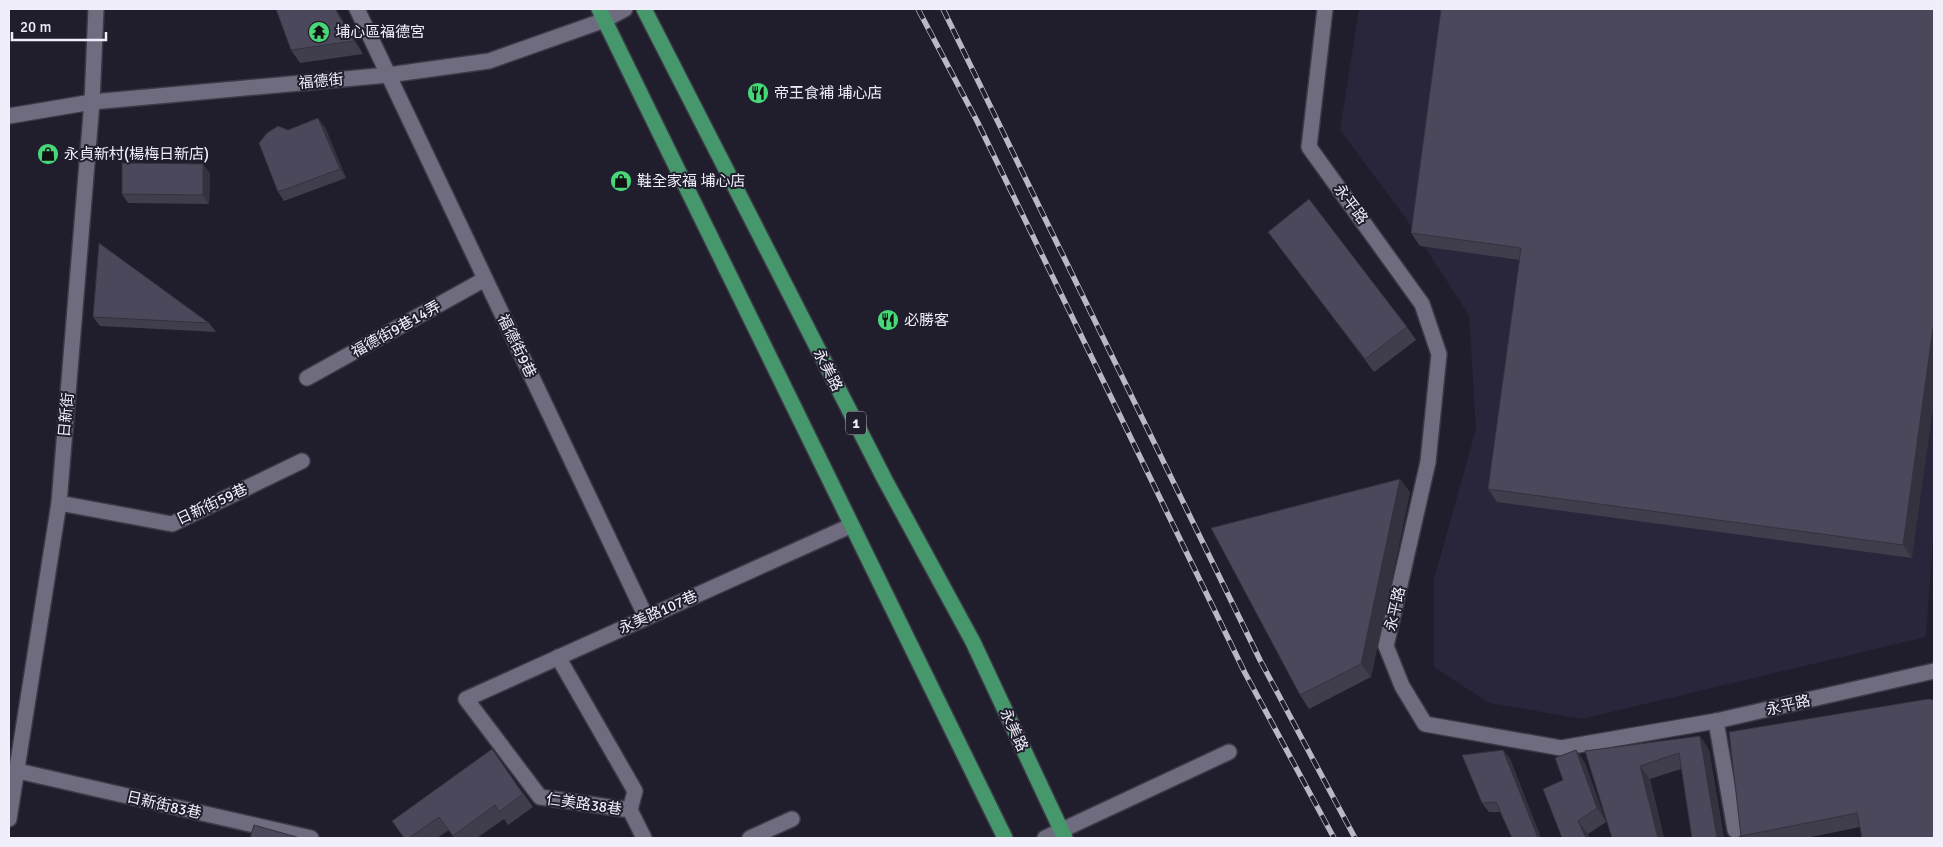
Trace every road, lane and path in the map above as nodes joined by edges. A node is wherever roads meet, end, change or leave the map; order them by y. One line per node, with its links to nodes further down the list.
1 (96, 9): 8 (street, 日新街)
2 (357, 9): 7 (street, 福德街9巷)
3 (625, 9): 6 (street, 福德街)
4 (644, 9): 26 (main road, 永美路 / 1)
5 (1325, 9): 19 (street, 永平路)
6 (602, 14): 7 (street, 福德街); 14 (main road)
7 (388, 75): 8 (street, 福德街); 10 (street, 福德街9巷)
8 (92, 102): 9 (street, 福德街); 13 (street, 日新街)
9 (9, 116)
10 (485, 280): 11 (street, 福德街9巷14弄); 15 (street, 福德街9巷)
11 (307, 378)
12 (302, 461): 13 (street, 日新街59巷)
13 (59, 503): 21 (street, 日新街)
14 (850, 526): 15 (street, 永美路107巷); 30 (main road)
15 (646, 617): 16 (street, 永美路107巷)
16 (558, 657): 18 (street, 永美路107巷); 22 (street)
17 (1934, 671): 19 (street, 永平路)
18 (466, 699): 22 (street, 仁美路38巷)
19 (1716, 721): 25 (street)
20 (1229, 752): 26 (street)
21 (18, 771): 23 (street, 日新街); 27 (street, 日新街83巷)
22 (630, 810): 28 (street, 仁美路38巷)
23 (9, 819)
24 (792, 819): 29 (street)
25 (1734, 830)
26 (1063, 834): 31 (street)
27 (311, 838)
28 (644, 838)
29 (750, 838)
30 (1005, 838)
31 (1044, 838)

